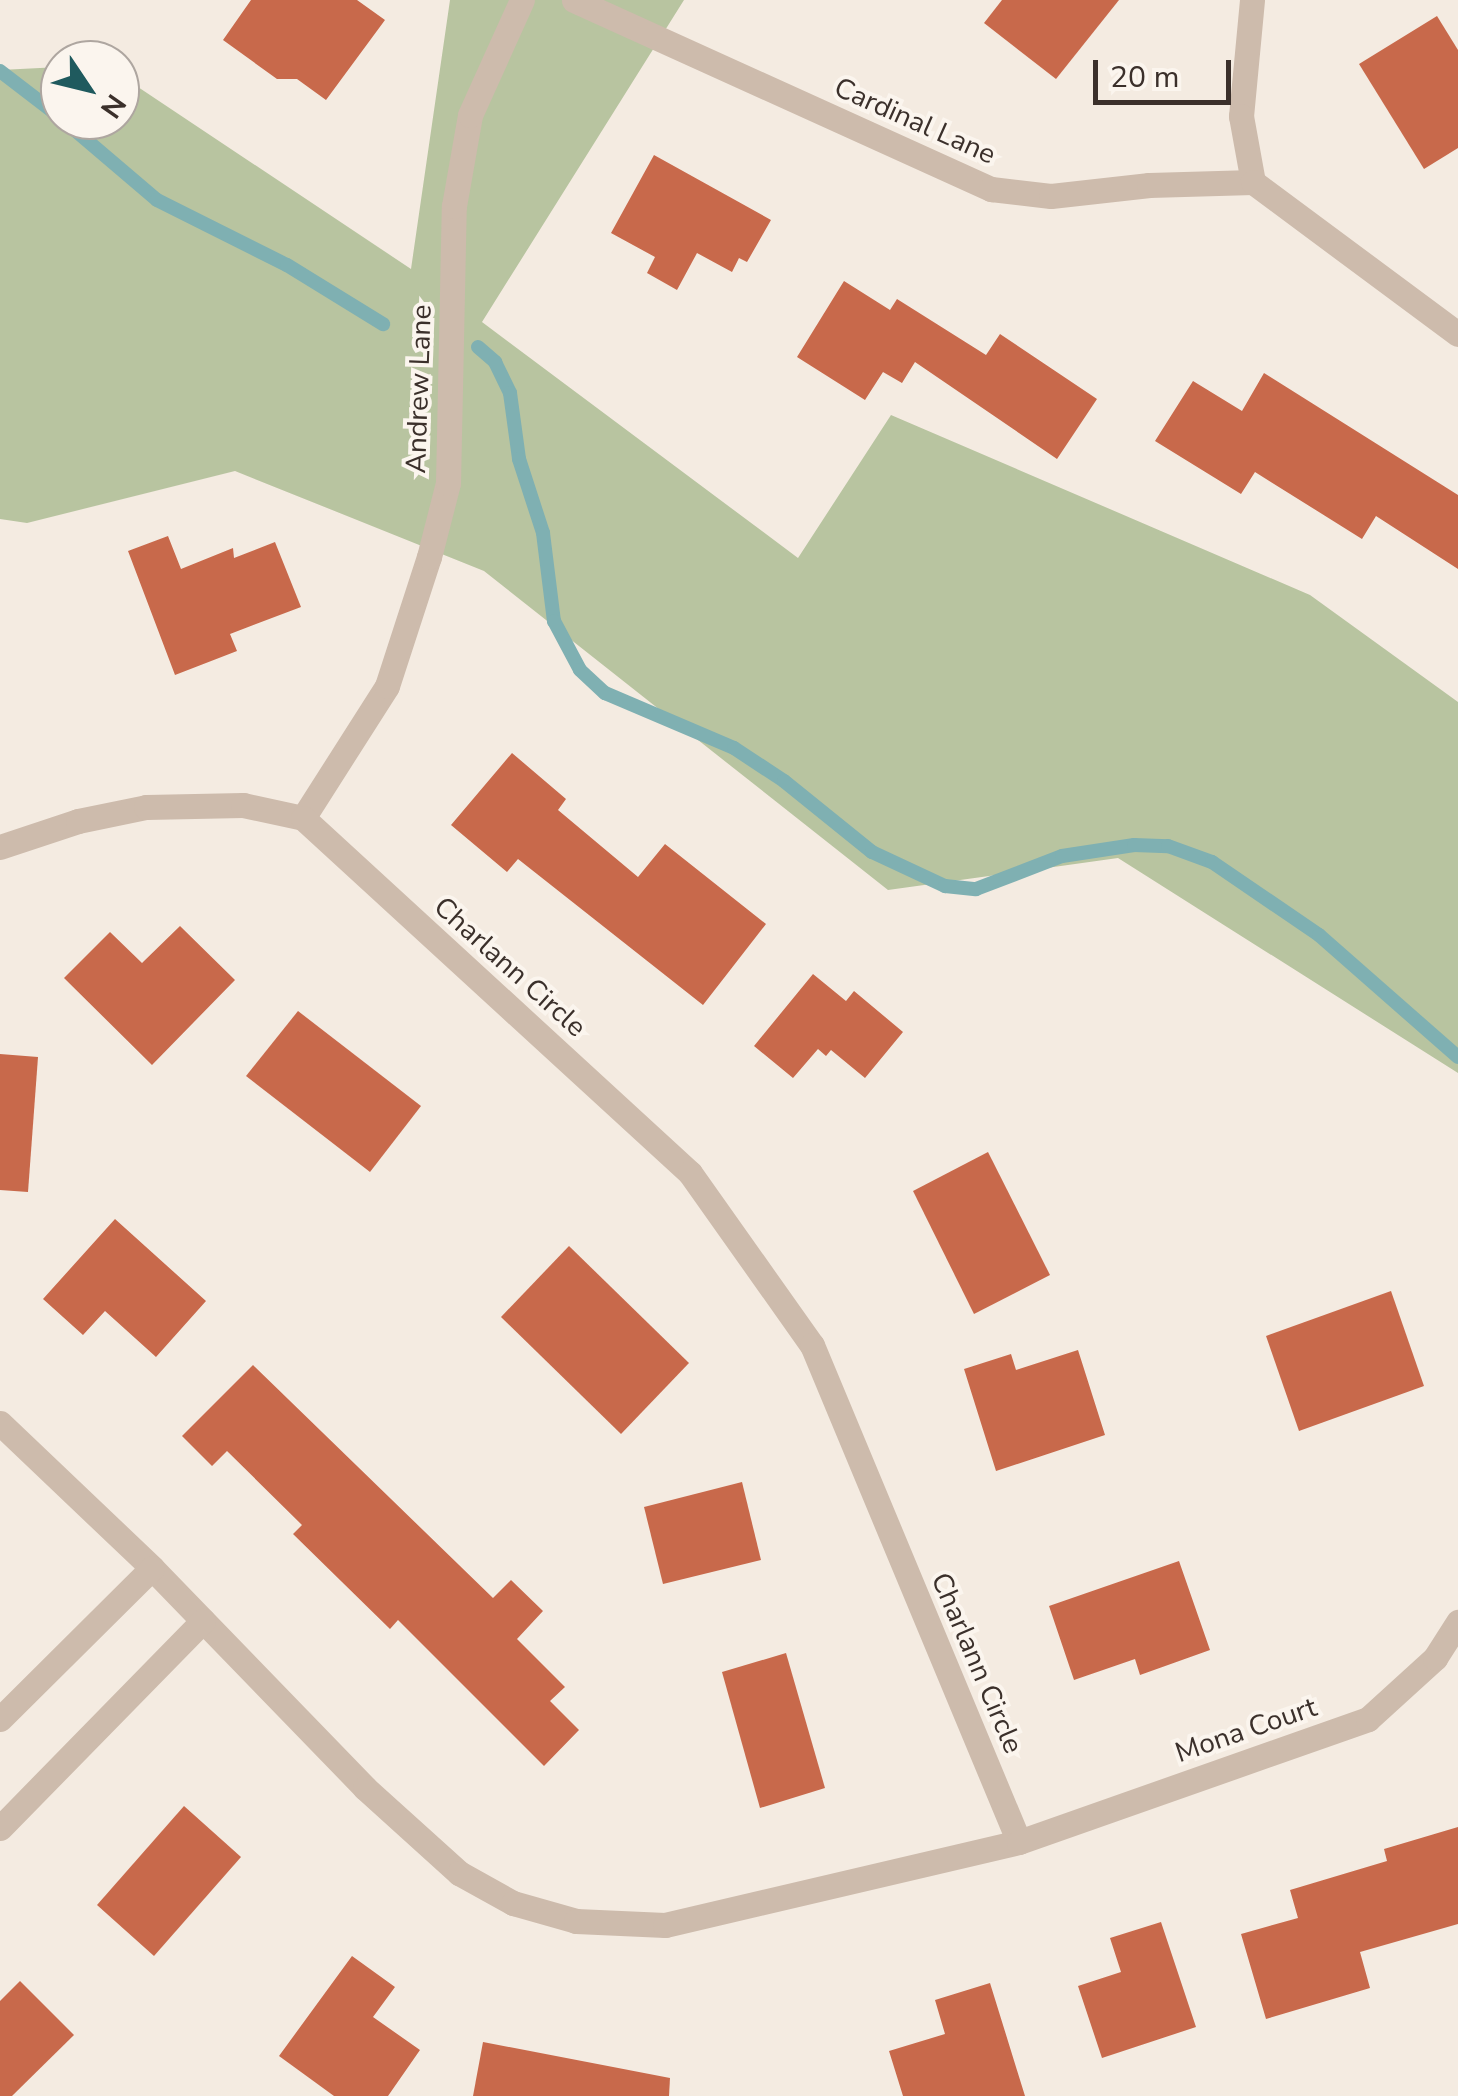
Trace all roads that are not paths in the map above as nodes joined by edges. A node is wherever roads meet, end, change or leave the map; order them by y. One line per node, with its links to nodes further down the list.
1 (522, 0): 6 (street, Andrew Lane)
2 (574, 0): 4 (street, Cardinal Lane)
3 (1252, 0): 4 (street)
4 (1253, 182): 5 (street)
5 (1458, 334)
6 (304, 818): 7 (street); 14 (street, Charlann Circle)
7 (0, 846)
8 (0, 1424): 9 (street)
9 (152, 1568): 10 (street); 12 (street)
10 (203, 1621): 13 (street); 14 (street)
11 (1458, 1622): 14 (street, Mona Court)
12 (0, 1719)
13 (0, 1828)
14 (1019, 1842)

